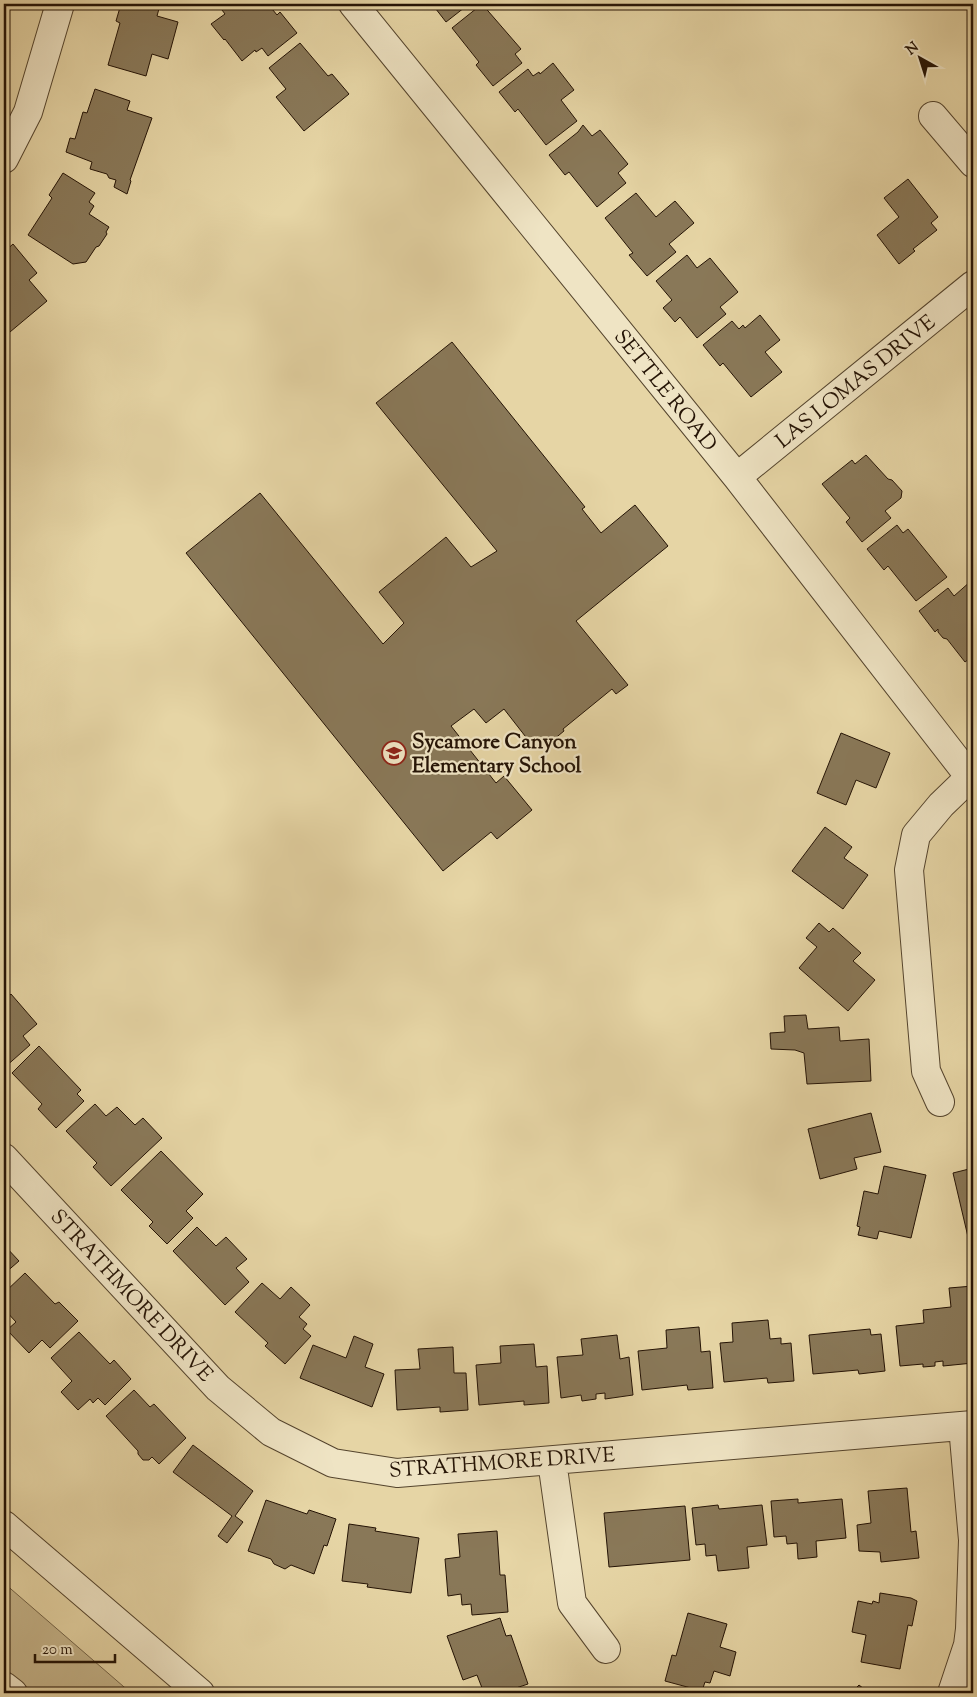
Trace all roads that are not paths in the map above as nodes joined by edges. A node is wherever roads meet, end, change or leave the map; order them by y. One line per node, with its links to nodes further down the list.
1 (60, 4): 4 (street)
2 (353, 4): 7 (street, SETTLE ROAD)
3 (933, 116): 5 (street)
4 (4, 159)
5 (973, 163)
6 (973, 285): 7 (street, LAS LOMAS DRIVE)
7 (737, 477): 8 (street, SETTLE ROAD)
8 (972, 779): 9 (street)
9 (940, 1102)
10 (4, 1158): 12 (street, STRATHMORE DRIVE)
11 (968, 1425): 12 (street, STRATHMORE DRIVE); 18 (street)
12 (552, 1461): 14 (street)
13 (4, 1525): 17 (street)
14 (606, 1649)
15 (4, 1686): 16 (street)
16 (13, 1693)
17 (200, 1693)
18 (952, 1693)

